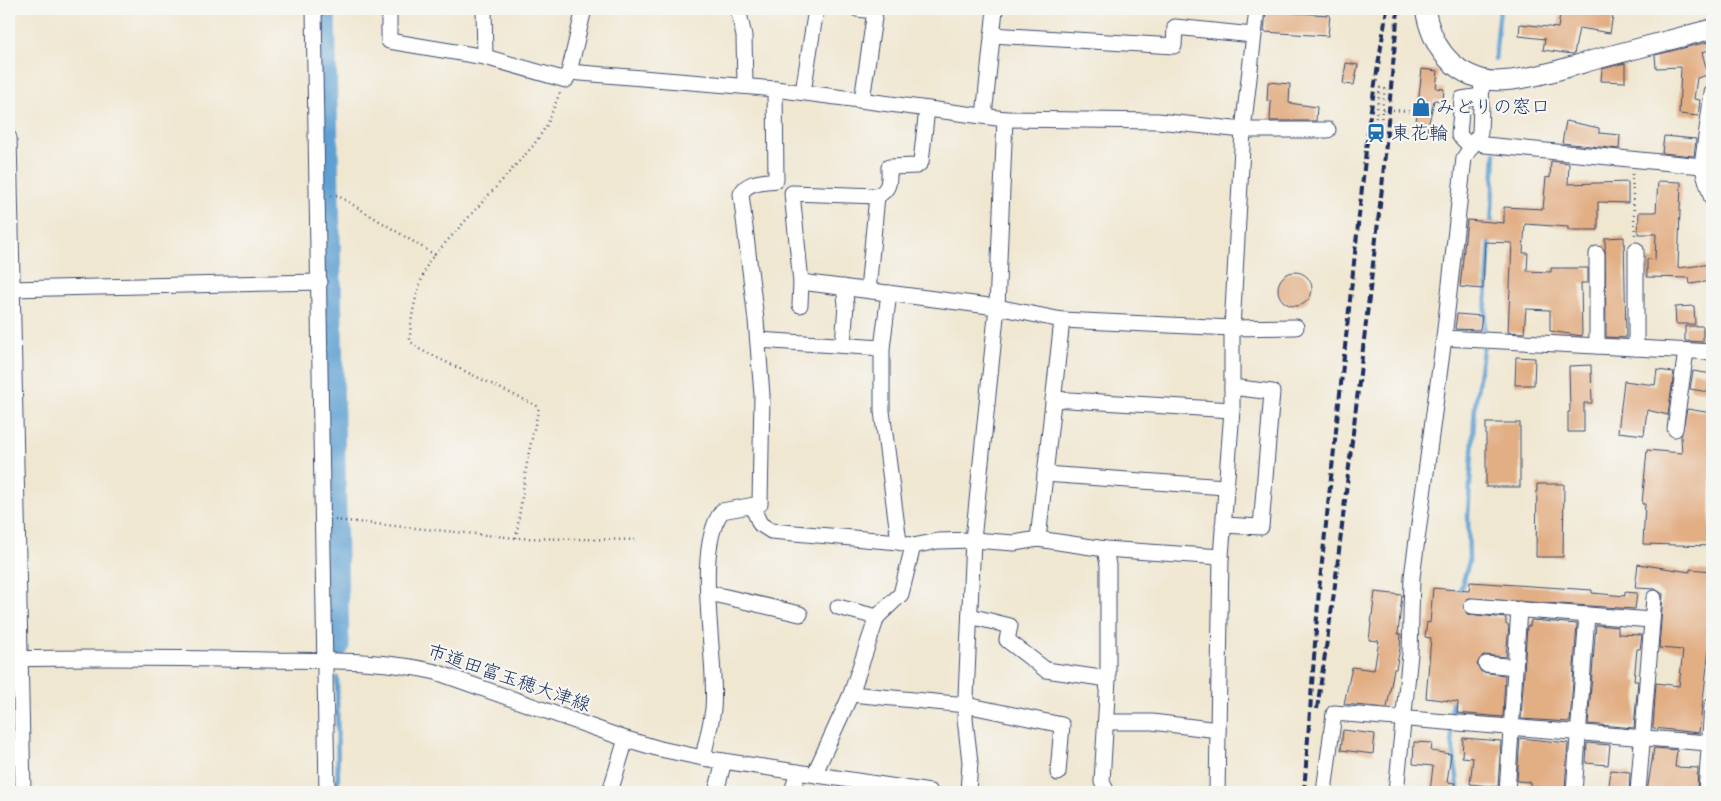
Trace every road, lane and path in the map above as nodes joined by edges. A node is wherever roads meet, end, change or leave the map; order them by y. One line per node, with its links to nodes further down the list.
1 (314, 9): 41 (street)
2 (389, 9): 14 (street)
3 (484, 9): 14 (street)
4 (584, 9): 15 (street)
5 (738, 9): 16 (street)
6 (816, 9): 19 (street)
7 (857, 9): 21 (street)
8 (995, 9): 12 (street)
9 (1257, 9): 13 (street)
10 (1426, 9): 17 (main road)
11 (1712, 29): 17 (main road)
12 (992, 35): 13 (street); 25 (street)
13 (1253, 35): 29 (street)
14 (485, 57): 15 (street)
15 (568, 76): 16 (street); 39 (path)
16 (745, 86): 18 (street)
17 (1481, 87): 32 (street); 32 (street)
18 (775, 89): 19 (street); 53 (street)
19 (802, 92): 21 (street)
20 (1712, 93): 34 (street)
21 (862, 100): 22 (street)
22 (927, 109): 25 (street); 36 (street)
23 (1382, 109): 24 (path); 27 (path); 28 (path)
24 (1417, 112)
25 (984, 116): 26 (street)
26 (1006, 119): 29 (street); 48 (street)
27 (1375, 123)
28 (1381, 123)
29 (1243, 130): 30 (street); 51 (street)
30 (1328, 130)
31 (9, 138): 44 (street)
32 (1473, 143): 33 (street); 52 (street)
33 (1632, 160): 34 (street); 38 (path)
34 (1706, 172): 37 (street)
35 (334, 196): 39 (path)
36 (877, 196): 42 (street); 45 (street)
37 (1712, 199)
38 (1636, 250): 57 (street)
39 (435, 254): 69 (path)
40 (1597, 254): 55 (street)
41 (320, 282): 44 (street); 87 (street)
42 (801, 282): 43 (street); 47 (street)
43 (844, 287): 45 (street); 54 (street)
44 (10, 288): 86 (street)
45 (868, 290): 46 (street)
46 (889, 293): 48 (street); 56 (street)
47 (800, 305)
48 (997, 307): 49 (street); 72 (street)
49 (1062, 320): 51 (street); 61 (street)
50 (1296, 327): 51 (street)
51 (1232, 328): 60 (street)
52 (1444, 338): 55 (street); 94 (street)
53 (758, 340): 54 (street); 66 (street)
54 (843, 345): 56 (street)
55 (1597, 346): 57 (street)
56 (882, 348): 73 (street)
57 (1636, 348): 58 (street)
58 (1686, 351): 59 (street); 63 (street)
59 (1712, 352)
60 (1232, 387): 62 (street); 68 (street)
61 (1053, 399): 62 (street); 64 (street)
62 (1232, 410): 65 (street)
63 (1675, 429)
64 (1045, 474): 65 (street); 70 (street)
65 (1225, 488): 68 (street)
66 (752, 506): 73 (street); 76 (street)
67 (336, 520): 69 (path)
68 (1223, 525): 75 (street)
69 (516, 538): 71 (path)
70 (1038, 539): 72 (street); 74 (street)
71 (638, 540)
72 (974, 540): 73 (street); 83 (street)
73 (906, 544): 84 (street)
74 (1104, 549): 75 (street); 90 (street)
75 (1221, 557): 97 (street)
76 (709, 593): 81 (street); 102 (street)
77 (1654, 598): 85 (street)
78 (1472, 606): 80 (street)
79 (838, 607): 84 (street)
80 (1519, 610): 82 (street); 89 (street)
81 (800, 614)
82 (1587, 615): 85 (street); 98 (street)
83 (970, 616): 90 (street); 92 (street)
84 (877, 617): 91 (street)
85 (1652, 620): 99 (street)
86 (14, 659): 87 (street, 市道田富玉穂大津線); 107 (street)
87 (325, 661): 100 (street, 市道田富玉穂大津線); 108 (street)
88 (1486, 664): 89 (street)
89 (1514, 666): 96 (street)
90 (1108, 679): 95 (street)
91 (851, 694): 92 (street); 106 (street)
92 (966, 705): 105 (street); 113 (street)
93 (1712, 706): 101 (street)
94 (1404, 719): 96 (street); 116 (street); 117 (street)
95 (1106, 722): 97 (street); 114 (street)
96 (1510, 728): 98 (street); 118 (street)
97 (1218, 730): 115 (street)
98 (1578, 733): 99 (street); 119 (street)
99 (1643, 737): 101 (street); 120 (street)
100 (626, 740): 102 (street, 市道田富玉穂大津線); 109 (street)
101 (1708, 743): 121 (street)
102 (703, 758): 103 (street, 市道田富玉穂大津線)
103 (724, 761): 104 (street, 市道田富玉穂大津線); 110 (street)
104 (798, 772): 106 (street, 市道田富玉穂大津線); 111 (street)
105 (1058, 774)
106 (816, 775): 112 (street, 市道田富玉穂大津線)
107 (23, 792)
108 (328, 792)
109 (610, 792)
110 (716, 792)
111 (792, 792)
112 (930, 792)
113 (968, 792)
114 (1108, 792)
115 (1217, 792)
116 (1324, 792)
117 (1396, 792)
118 (1507, 792)
119 (1574, 792)
120 (1638, 792)
121 (1706, 792)

